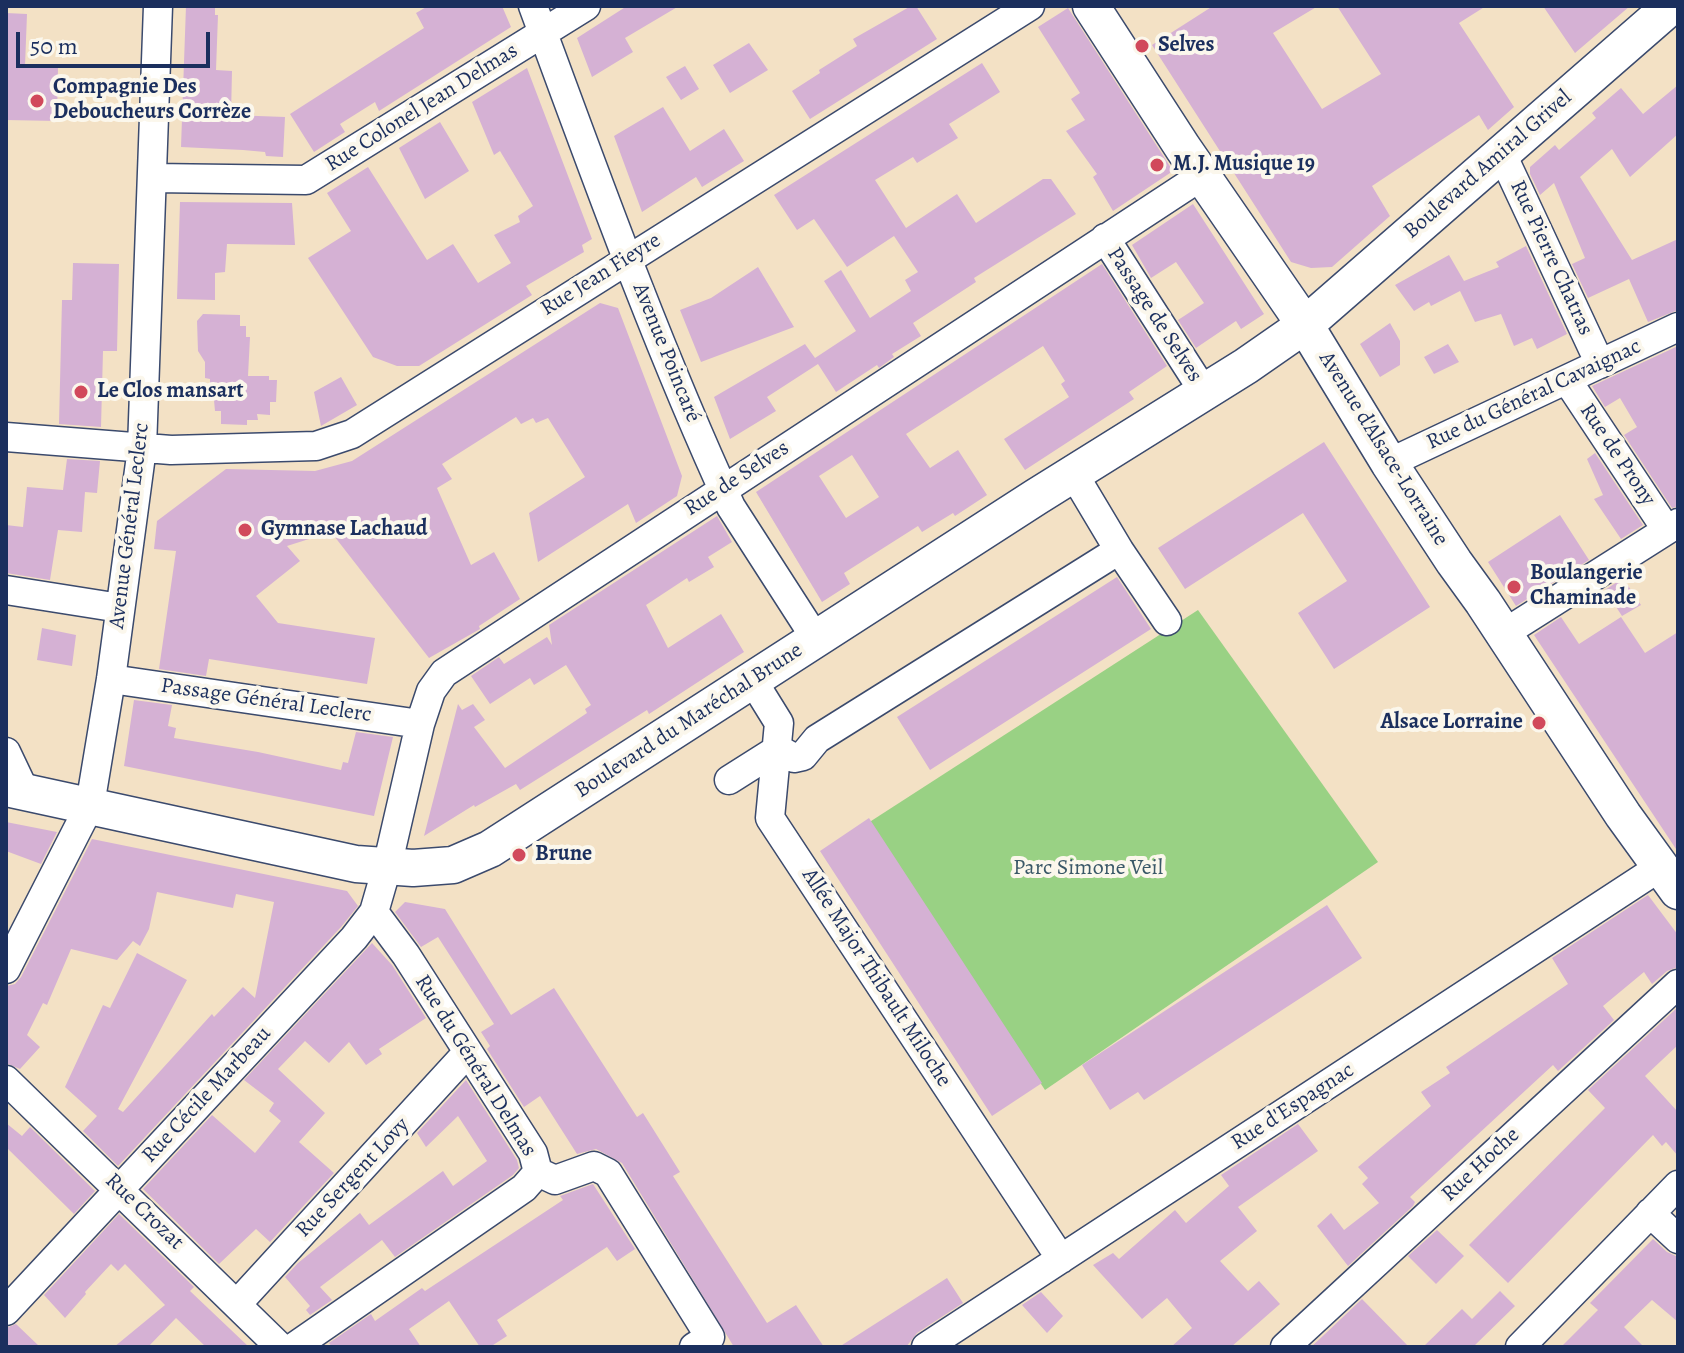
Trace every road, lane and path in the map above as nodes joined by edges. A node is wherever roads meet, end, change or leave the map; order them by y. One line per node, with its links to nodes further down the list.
1 (158, 6): 10 (street, Avenue Général Leclerc)
2 (533, 6): 7 (street, Avenue Poincaré)
3 (586, 6): 7 (street, Rue Colonel Jean Delmas)
4 (1030, 6): 12 (street, Rue Jean Fieyre)
5 (1091, 6): 9 (main road, Avenue d'Alsace-Lorraine)
6 (1671, 6): 8 (main road, Boulevard Amiral Grivel)
7 (543, 34): 10 (street, Rue Colonel Jean Delmas); 12 (street, Avenue Poincaré)
8 (1501, 152): 13 (main road, Boulevard Amiral Grivel); 15 (street, Rue Pierre Chatras)
9 (1203, 175): 11 (street, Rue de Selves); 13 (main road, Avenue d'Alsace-Lorraine)
10 (153, 178): 19 (street, Avenue Général Leclerc)
11 (1105, 238): 17 (street, Passage de Selves); 22 (street, Rue de Selves)
12 (628, 258): 19 (street, Rue Jean Fieyre); 22 (street, Avenue Poincaré)
13 (1305, 325): 17 (main road, Boulevard du Maréchal Brune); 20 (main road, Avenue d'Alsace-Lorraine)
14 (1678, 327): 15 (street, Rue du Général Cavaignac)
15 (1600, 364): 16 (street, Rue du Général Cavaignac)
16 (1567, 380): 20 (street, Rue du Général Cavaignac); 23 (street, Rue de Prony)
17 (1204, 392): 21 (main road, Boulevard du Maréchal Brune)
18 (6, 437): 19 (street, Rue Jean Fieyre)
19 (142, 448): 26 (street, Avenue Général Leclerc)
20 (1389, 463): 28 (main road, Avenue d'Alsace-Lorraine)
21 (1073, 473): 24 (street); 29 (main road, Boulevard du Maréchal Brune)
22 (722, 489): 29 (street, Avenue Poincaré); 32 (street, Rue de Selves)
23 (1672, 526): 28 (street)
24 (1119, 550): 27 (street); 33 (street)
25 (6, 590): 26 (street)
26 (120, 608): 30 (street, Avenue Général Leclerc)
27 (1167, 621)
28 (1503, 634): 39 (main road, Avenue d'Alsace-Lorraine)
29 (816, 639): 31 (main road, Boulevard du Maréchal Brune)
30 (111, 679): 32 (street, Passage Général Leclerc); 37 (street, Avenue Général Leclerc)
31 (753, 681): 33 (street); 38 (main road, Boulevard du Maréchal Brune)
32 (420, 724): 38 (street, Rue de Selves)
33 (779, 736): 35 (street); 50 (street, Allée Major Thibault Miloche)
34 (6, 752): 36 (street)
35 (729, 780)
36 (16, 790): 37 (main road, Boulevard du Maréchal Brune)
37 (90, 805): 38 (main road, Boulevard du Maréchal Brune); 41 (street, Avenue Général Leclerc)
38 (387, 867): 40 (street, Rue Cécile Marbeau)
39 (1669, 879): 50 (street, Rue d'Espagnac)
40 (374, 912): 43 (street, Rue du Général Delmas); 47 (street, Rue Cécile Marbeau)
41 (6, 969)
42 (1678, 984): 57 (street, Rue Hoche)
43 (468, 1052): 45 (street, Rue du Général Delmas); 52 (street, Rue Sergent Lovy)
44 (6, 1080): 47 (street, Rue Crozat)
45 (538, 1172): 54 (street, Rue du Général Delmas); 55 (street)
46 (1678, 1185): 48 (street)
47 (120, 1188): 51 (street, Rue Cécile Marbeau); 52 (street, Rue Crozat)
48 (1650, 1213): 49 (street); 58 (street)
49 (1678, 1239)
50 (1061, 1259): 56 (street, Rue d'Espagnac)
51 (10, 1300)
52 (237, 1304): 53 (street, Rue Crozat)
53 (280, 1347)
54 (294, 1347)
55 (694, 1347)
56 (926, 1347)
57 (1285, 1347)
58 (1520, 1347)

